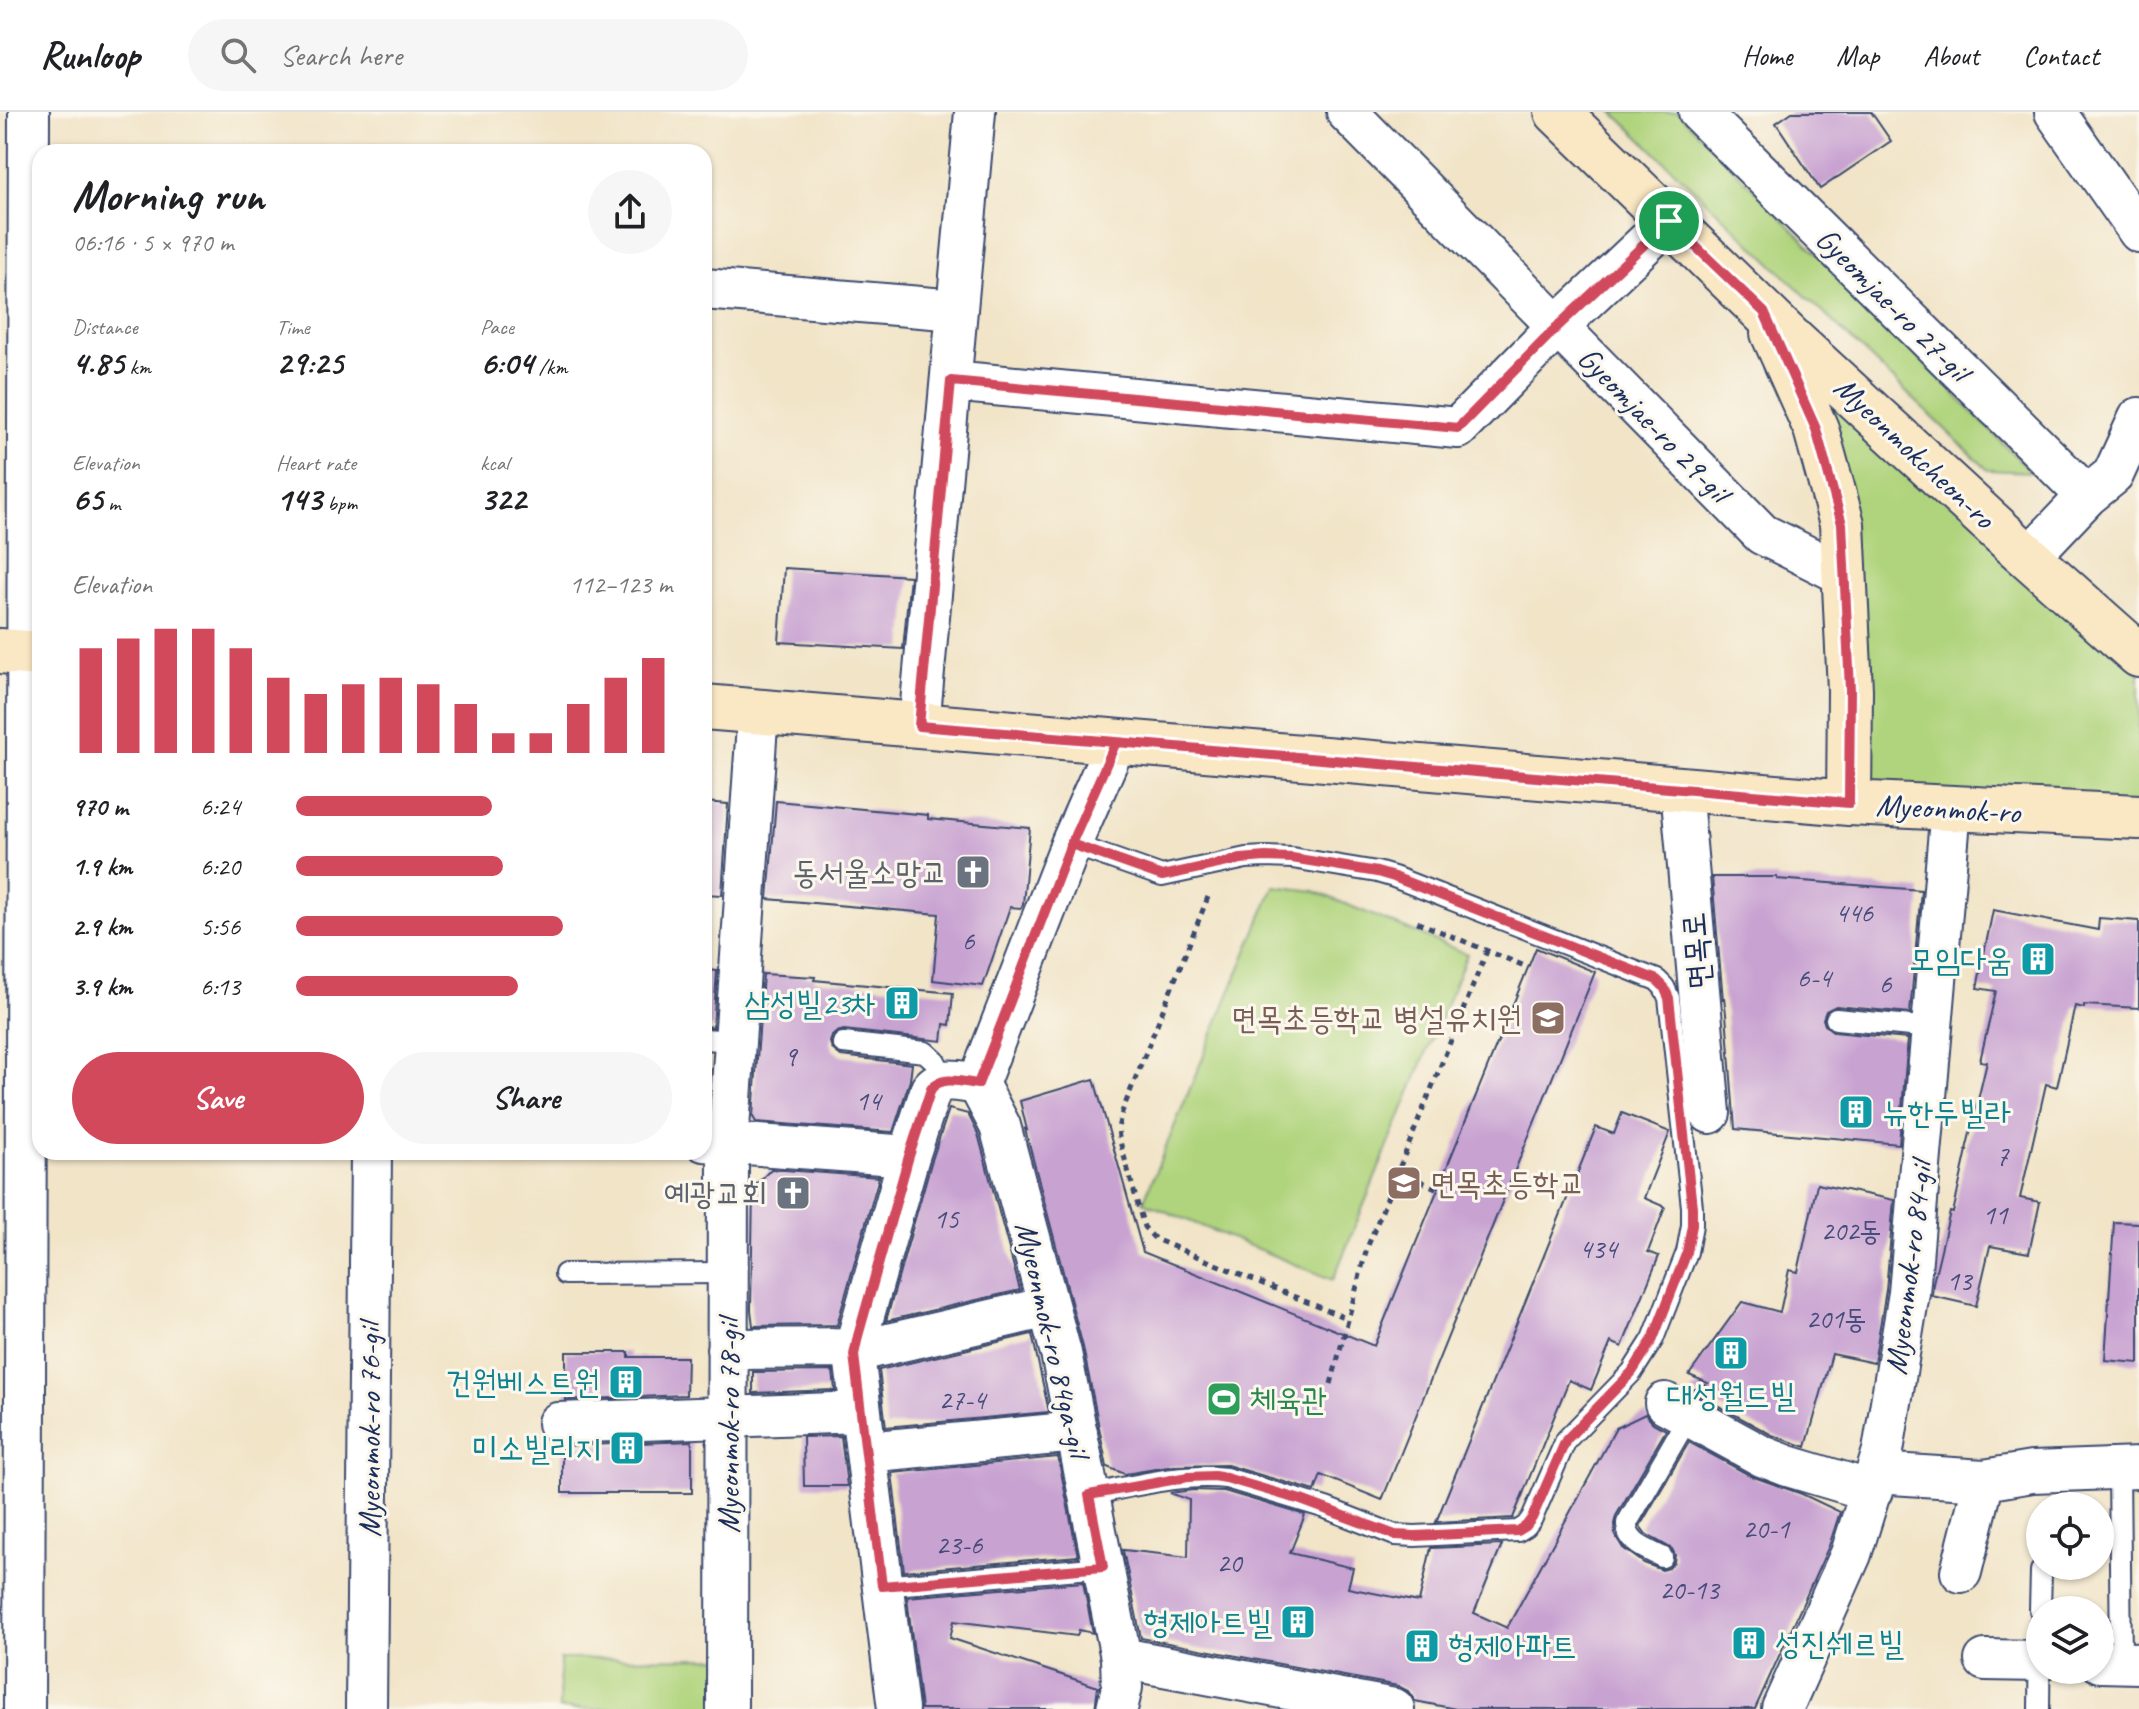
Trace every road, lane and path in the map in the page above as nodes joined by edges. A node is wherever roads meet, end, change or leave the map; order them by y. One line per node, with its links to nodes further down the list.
1 (29, 112): 7 (street)
2 (975, 112): 12 (street)
3 (1347, 112): 14 (street, Gyeomjae-ro 29-gil)
4 (1557, 112): 8 (main road, Myeonmokcheon-ro)
5 (1699, 112): 17 (street, Gyeomjae-ro 27-gil)
6 (2055, 112): 9 (street)
7 (32, 185)
8 (1669, 221): 13 (main road, Myeonmokcheon-ro); 14 (street)
9 (2139, 232)
10 (712, 290): 12 (street)
11 (32, 303): 20 (street)
12 (957, 310): 15 (street)
13 (1764, 312): 18 (main road, Myeonmokcheon-ro); 19 (main road)
14 (1558, 326): 15 (street); 19 (street, Gyeomjae-ro 29-gil)
15 (951, 381): 24 (street)
16 (2139, 418): 17 (street)
17 (2087, 496): 18 (street)
18 (2029, 557): 21 (main road, Myeonmokcheon-ro)
19 (1844, 575): 27 (main road)
20 (22, 653): 39 (street)
21 (2139, 655)
22 (712, 708): 23 (main road, Myeonmok-ro)
23 (758, 711): 24 (main road, Myeonmok-ro); 37 (street, Myeonmok-ro 78-gil)
24 (919, 726): 25 (main road, Myeonmok-ro)
25 (1116, 742): 26 (main road, Myeonmok-ro); 30 (street)
26 (1681, 788): 27 (main road, Myeonmok-ro); 41 (street, 면목로)
27 (1849, 803): 28 (main road, Myeonmok-ro)
28 (1951, 808): 29 (main road, Myeonmok-ro); 36 (street, Myeonmok-ro 84-gil)
29 (2139, 817)
30 (1071, 844): 31 (lane); 40 (street)
31 (1241, 859): 51 (path); 64 (lane)
32 (1416, 922): 33 (path)
33 (1487, 951): 34 (path); 46 (path)
34 (1527, 967)
35 (1836, 1019): 36 (lane)
36 (1932, 1028): 63 (street, Myeonmok-ro 84-gil)
37 (719, 1040): 42 (street, Myeonmok-ro 78-gil)
38 (843, 1043): 40 (lane)
39 (32, 1046)
40 (962, 1082): 44 (street); 50 (street, Myeonmok-ro 84ga-gil)
41 (1710, 1113)
42 (716, 1142): 44 (street); 48 (street, Myeonmok-ro 78-gil)
43 (32, 1154): 76 (street)
44 (909, 1156): 53 (street)
45 (371, 1160): 77 (street, Myeonmok-ro 76-gil)
46 (1398, 1171): 47 (path); 51 (path)
47 (1438, 1189)
48 (728, 1273): 49 (lane); 52 (street, Myeonmok-ro 78-gil)
49 (565, 1274)
50 (1048, 1307): 53 (street); 59 (street, Myeonmok-ro 84ga-gil)
51 (1348, 1319): 54 (path)
52 (727, 1349): 53 (street); 57 (street, Myeonmok-ro 78-gil)
53 (855, 1349): 56 (street)
54 (1331, 1384)
55 (1677, 1409): 63 (street); 65 (lane)
56 (861, 1412): 57 (street); 60 (street)
57 (728, 1417): 58 (street); 78 (street, Myeonmok-ro 78-gil)
58 (558, 1423)
59 (1077, 1432): 60 (street); 64 (street, Myeonmok-ro 84ga-gil)
60 (866, 1452): 68 (street)
61 (2129, 1468): 62 (street); 72 (lane)
62 (1984, 1480): 63 (street); 67 (street)
63 (1874, 1482): 81 (street, Myeonmok-ro 84-gil)
64 (1089, 1495): 66 (street, Myeonmok-ro 84ga-gil)
65 (1662, 1557)
66 (1103, 1567): 68 (lane); 69 (street, Myeonmok-ro 84ga-gil)
67 (1961, 1572)
68 (882, 1586): 79 (street)
69 (1121, 1658): 74 (street); 80 (street, Myeonmok-ro 84ga-gil)
70 (1985, 1660): 71 (street)
71 (2026, 1661)
72 (2120, 1662)
73 (2040, 1684): 82 (lane)
74 (1316, 1702): 75 (street)
75 (1383, 1708)
76 (24, 1709)
77 (366, 1709)
78 (727, 1709)
79 (898, 1709)
80 (1117, 1709)
81 (1782, 1709)
82 (2039, 1709)

